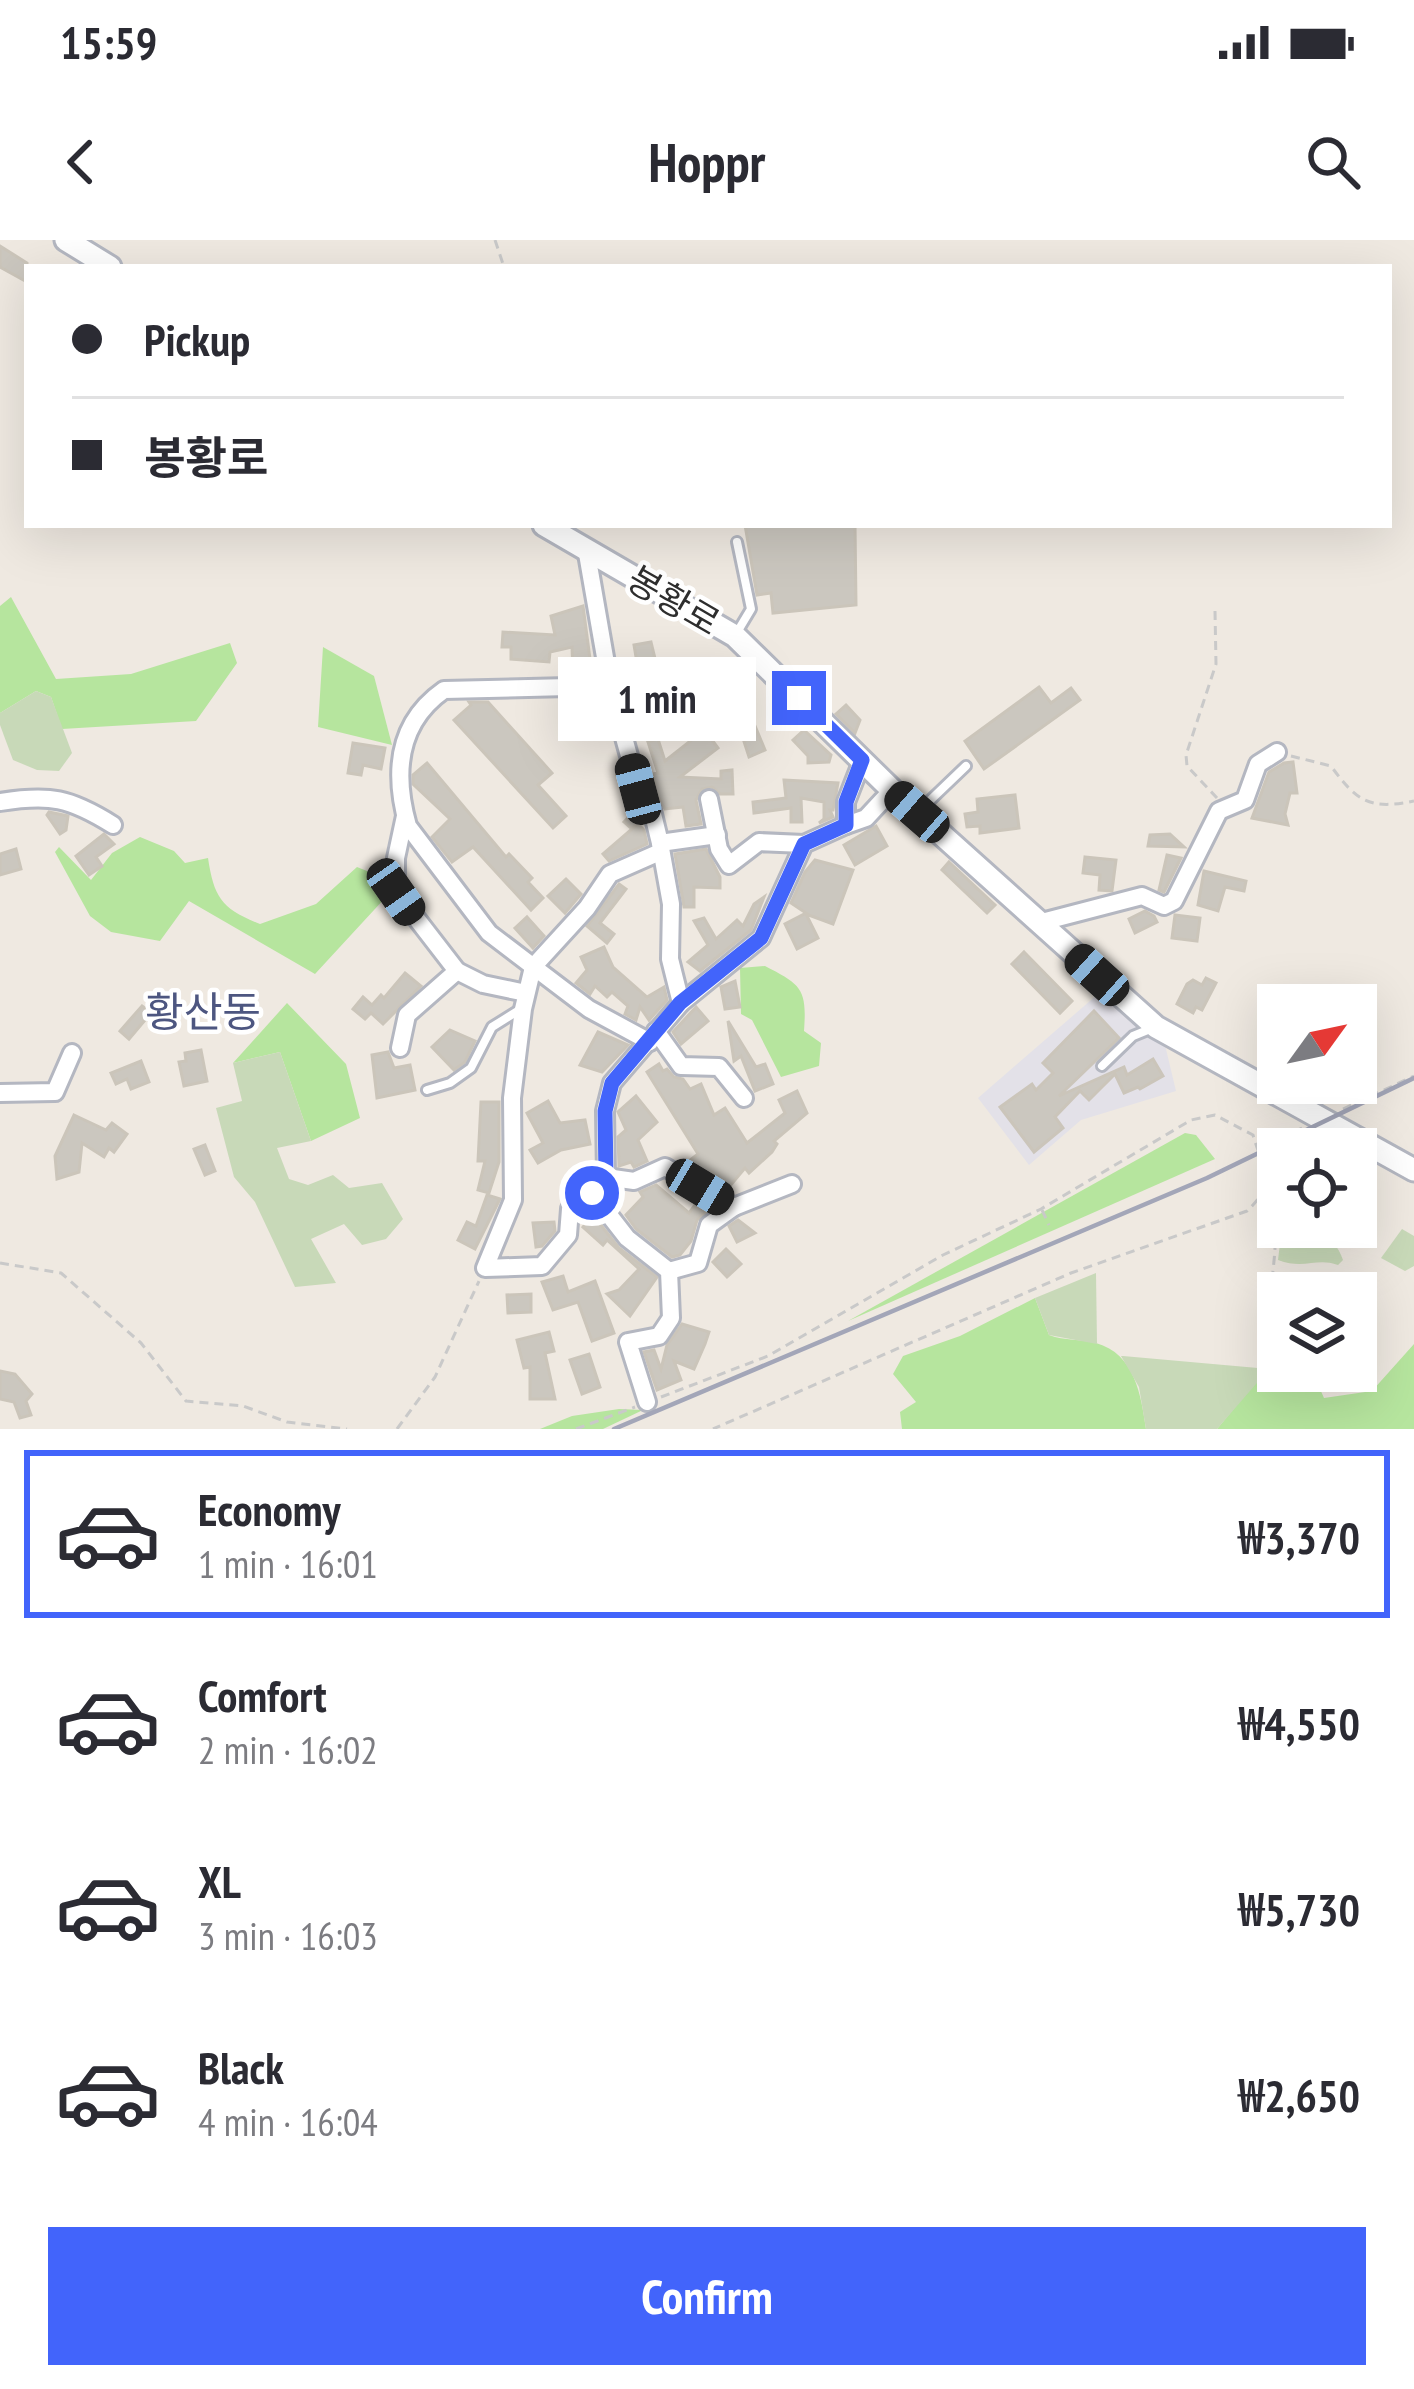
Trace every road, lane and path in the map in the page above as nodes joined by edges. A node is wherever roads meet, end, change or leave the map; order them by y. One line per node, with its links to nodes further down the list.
1 (66, 240): 2 (street)
2 (105, 264)
3 (549, 528): 5 (street, 봉황로)
4 (737, 542): 7 (lane)
5 (586, 548): 7 (street, 봉황로); 8 (street)
6 (1215, 611): 16 (path)
7 (735, 636): 10 (street, 봉황로)
8 (610, 686): 18 (street); 23 (street)
9 (1277, 752): 14 (path); 16 (street)
10 (862, 760): 12 (street, 봉황로); 19 (street)
11 (966, 766): 17 (lane)
12 (892, 790): 17 (street, 봉황로); 19 (street)
13 (709, 799): 21 (street)
14 (1414, 801)
15 (0, 802): 20 (street)
16 (1226, 808): 24 (street)
17 (917, 812): 24 (street, 봉황로)
18 (405, 816): 25 (street); 26 (street)
19 (846, 825): 22 (street)
20 (113, 826)
21 (717, 835): 22 (street); 23 (street)
22 (804, 844): 28 (street)
23 (660, 848): 25 (street); 28 (street)
24 (1038, 923): 29 (street, 봉황로)
25 (533, 967): 27 (street); 30 (street)
26 (457, 971): 27 (street); 31 (street)
27 (525, 1001): 34 (lane); 48 (street)
28 (680, 1003): 30 (street)
29 (1156, 1027): 33 (lane); 38 (street, 봉황로)
30 (653, 1036): 36 (street); 39 (street)
31 (400, 1048)
32 (72, 1053): 35 (street)
33 (1102, 1066)
34 (427, 1090)
35 (0, 1093)
36 (744, 1098)
37 (1257, 1146): 44 (path)
38 (1414, 1170)
39 (606, 1177): 41 (street); 43 (street)
40 (792, 1184): 43 (street)
41 (592, 1193): 48 (street); 49 (street)
42 (1257, 1202): 50 (path)
43 (734, 1208): 49 (street)
44 (1041, 1209): 45 (path); 51 (path)
45 (1049, 1225)
46 (1066, 1262): 50 (path)
47 (0, 1263): 52 (path)
48 (485, 1268): 53 (path)
49 (669, 1271): 51 (street)
50 (1071, 1274): 55 (path)
51 (646, 1402): 54 (path)
52 (346, 1429)
53 (397, 1429)
54 (576, 1429)
55 (713, 1429)

